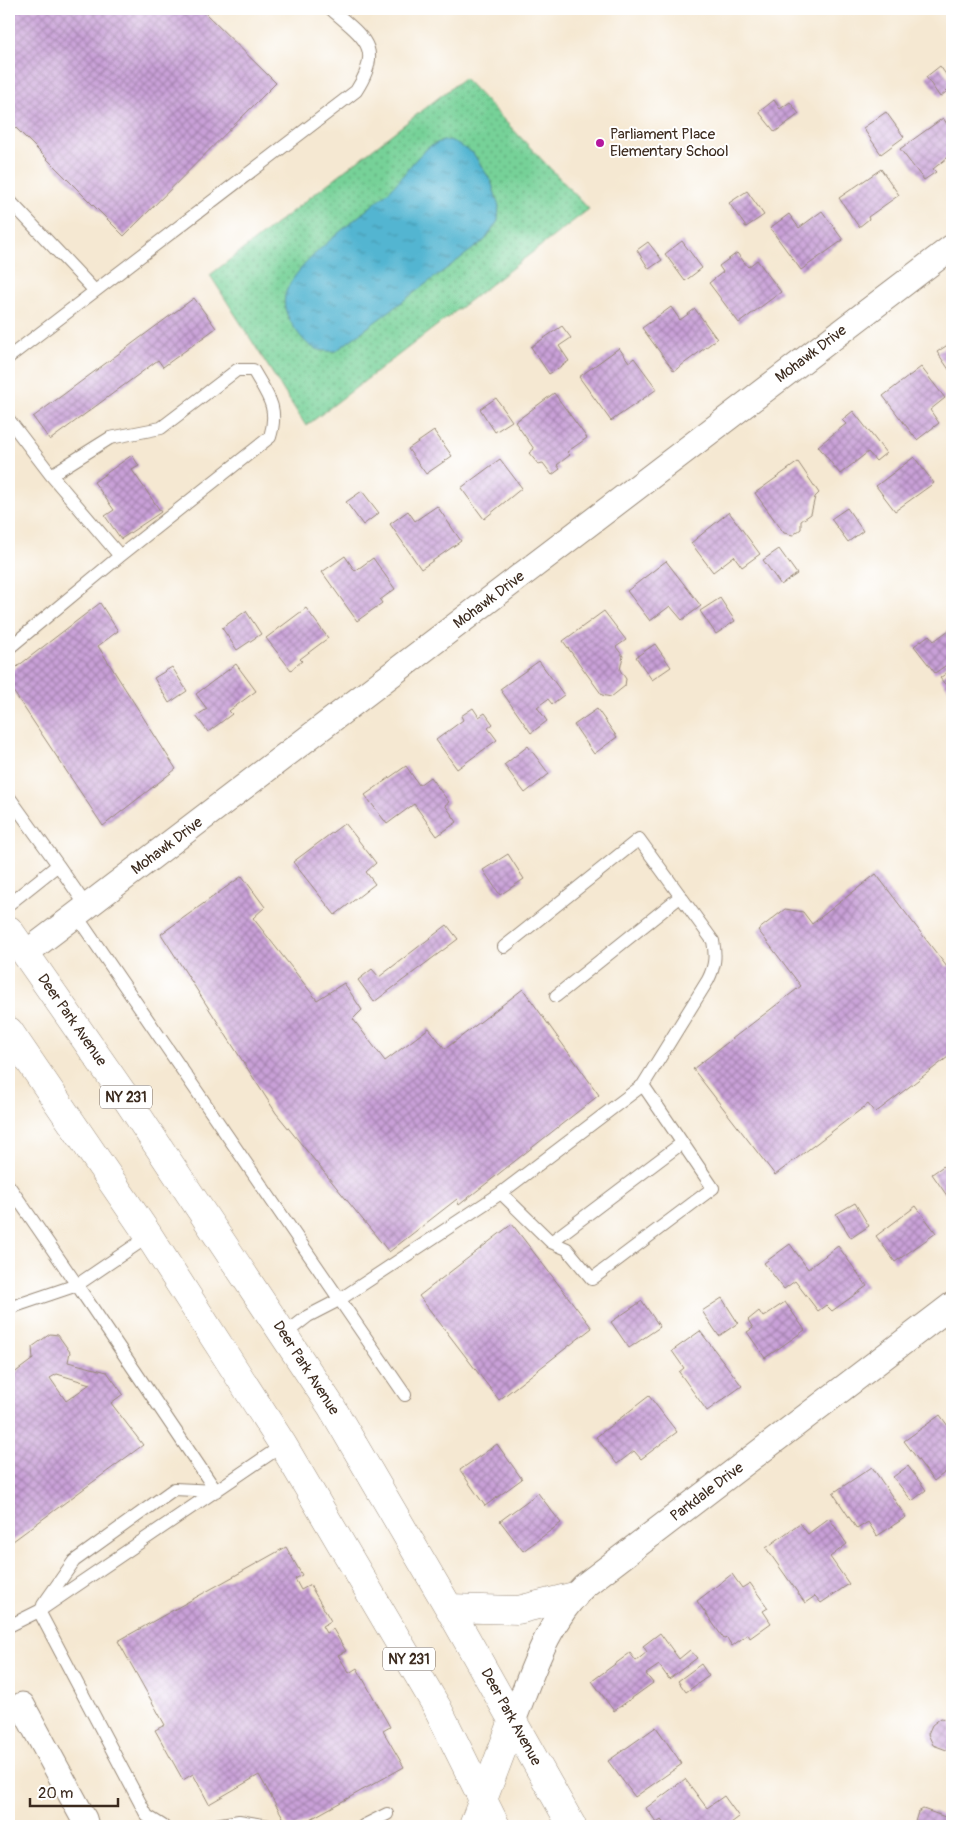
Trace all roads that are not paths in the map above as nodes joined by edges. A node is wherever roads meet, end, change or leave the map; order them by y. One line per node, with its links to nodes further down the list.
1 (331, 9): 4 (lane)
2 (9, 200): 4 (lane)
3 (952, 247): 14 (street, Mohawk Drive)
4 (95, 291): 5 (lane)
5 (9, 357)
6 (9, 420): 7 (lane)
7 (51, 475): 8 (lane); 8 (lane)
8 (120, 556): 9 (lane)
9 (9, 648)
10 (9, 796): 11 (lane)
11 (58, 865): 13 (lane); 14 (lane)
12 (681, 896): 16 (lane); 18 (lane); 20 (lane)
13 (9, 904)
14 (82, 911): 17 (street, Mohawk Drive); 27 (lane)
15 (9, 930): 17 (main road, Deer Park Avenue / NY 231)
16 (504, 947)
17 (26, 954): 30 (main road, Deer Park Avenue / NY 231)
18 (556, 996)
19 (9, 1031): 24 (main road, NY 231)
20 (643, 1085): 21 (lane); 23 (lane)
21 (682, 1143): 25 (lane); 25 (lane)
22 (9, 1186): 26 (lane)
23 (501, 1194): 25 (lane); 27 (lane)
24 (149, 1236): 26 (lane); 32 (main road, NY 231)
25 (551, 1242)
26 (77, 1285): 29 (lane); 33 (lane)
27 (340, 1300): 30 (lane); 31 (lane)
28 (952, 1305): 34 (street, Parkdale Drive)
29 (9, 1308)
30 (285, 1334): 35 (main road, Deer Park Avenue / NY 231)
31 (405, 1395)
32 (283, 1445): 33 (lane); 40 (main road, NY 231)
33 (216, 1491): 36 (lane); 36 (lane)
34 (574, 1596): 35 (main road); 39 (street, Parkdale Drive)
35 (450, 1608): 39 (main road, Deer Park Avenue / NY 231)
36 (39, 1611): 37 (lane); 43 (lane)
37 (9, 1626)
38 (22, 1705): 42 (street)
39 (514, 1721): 40 (main road); 49 (main road, Deer Park Avenue / NY 231)
40 (482, 1799): 47 (main road); 48 (main road, NY 231)
41 (387, 1814): 46 (lane)
42 (86, 1826)
43 (163, 1826)
44 (210, 1826): 45 (lane)
45 (268, 1826)
46 (363, 1826)
47 (473, 1826)
48 (496, 1826)
49 (572, 1826)

